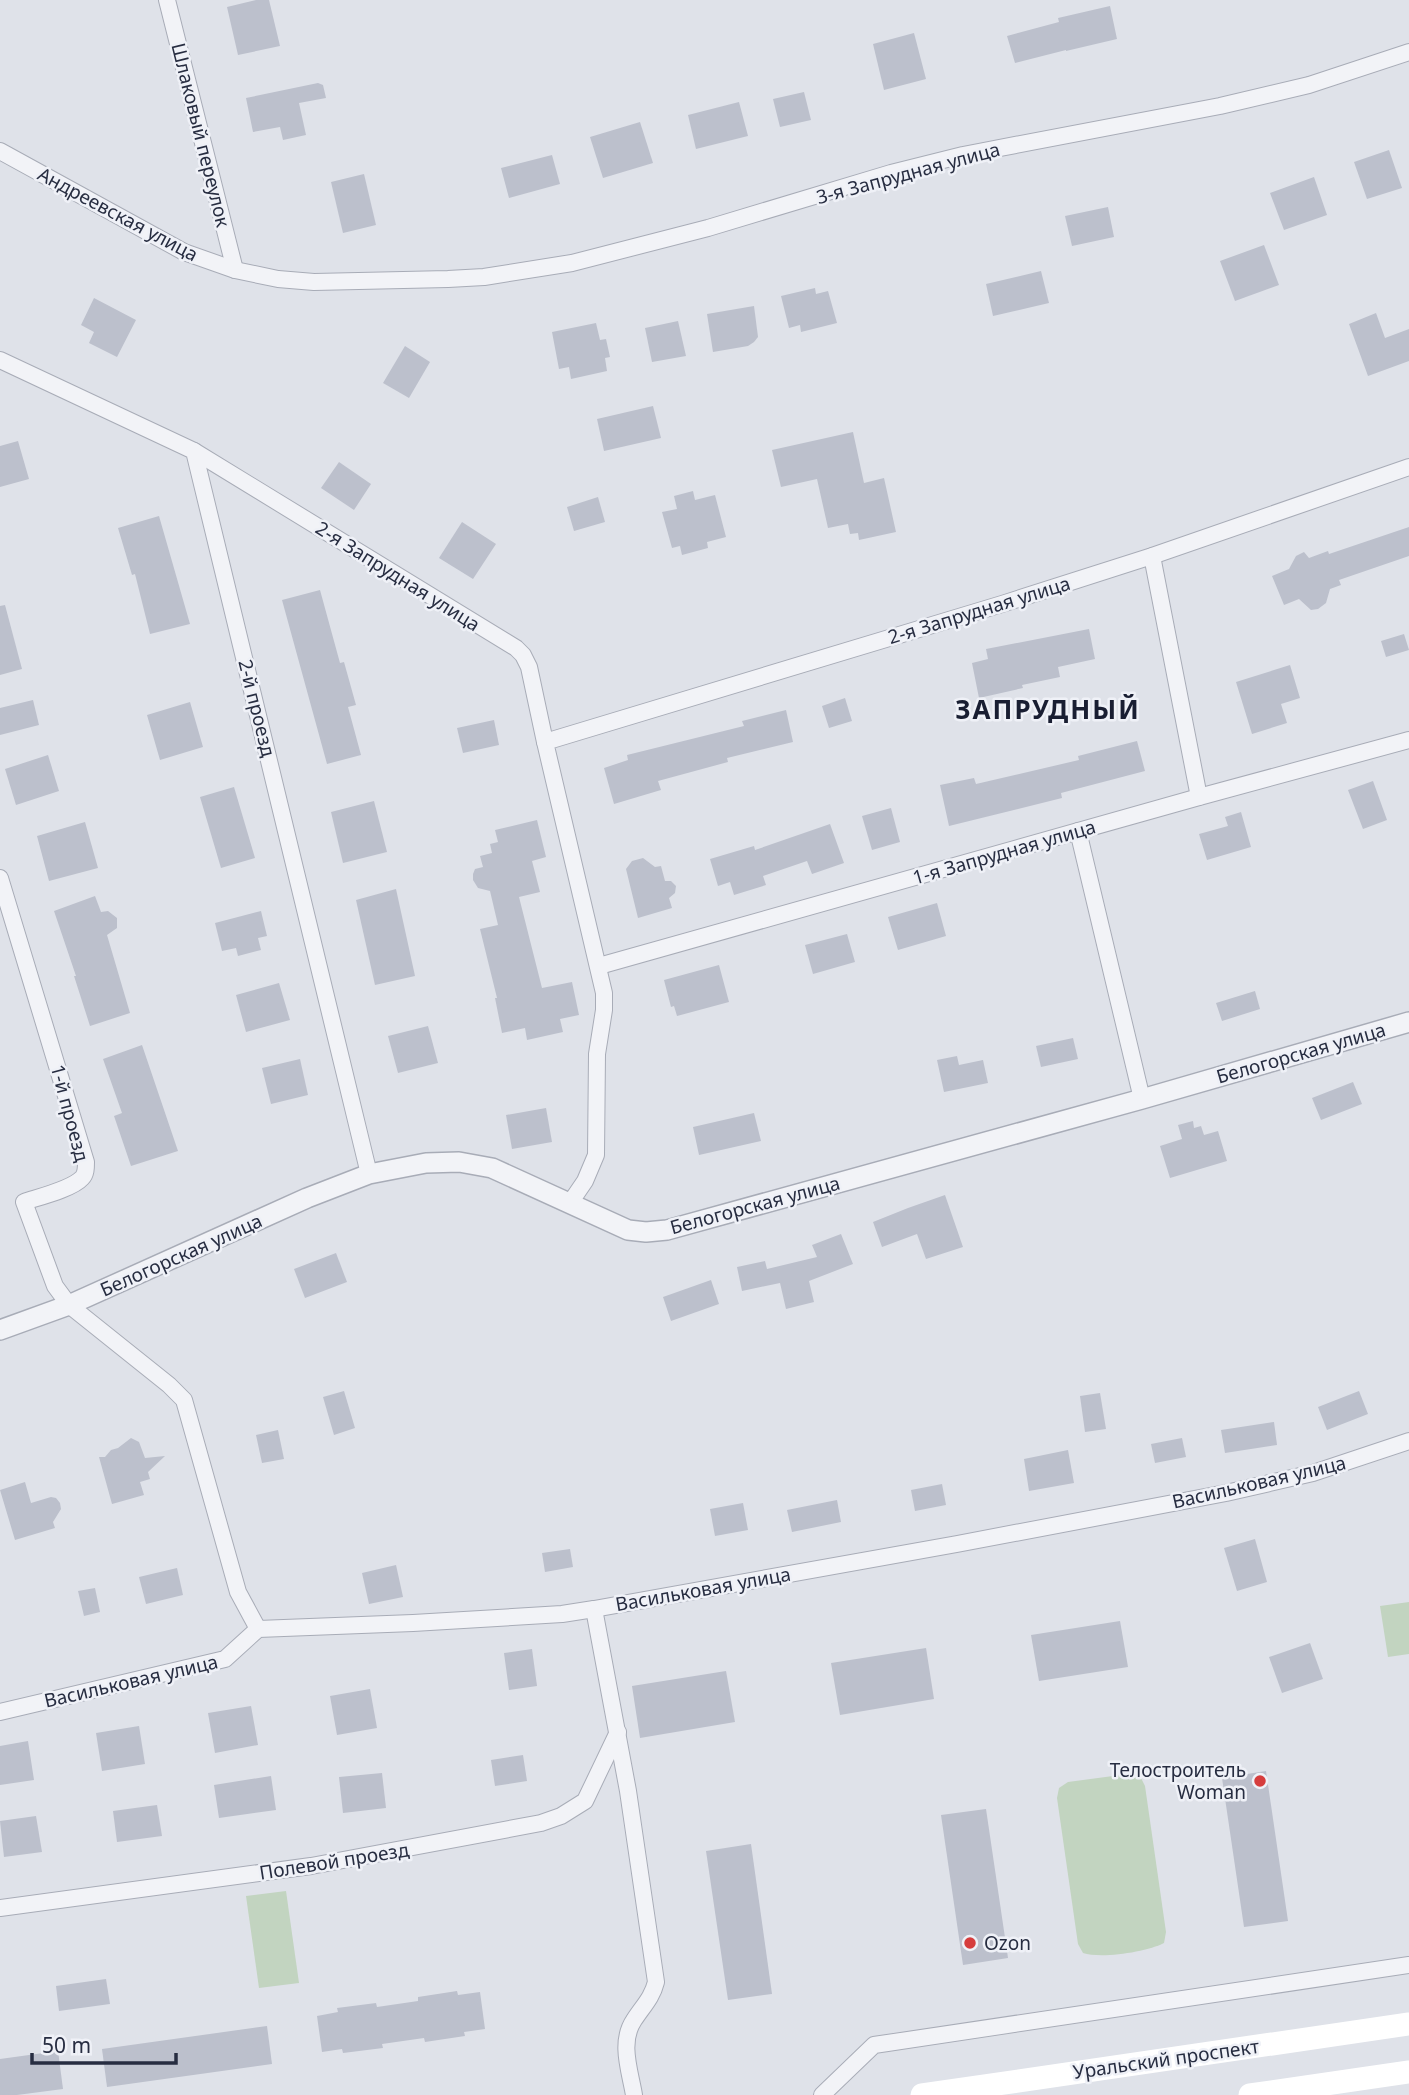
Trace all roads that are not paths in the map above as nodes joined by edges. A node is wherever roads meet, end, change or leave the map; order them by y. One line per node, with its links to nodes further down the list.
1 (167, 0): 4 (street, Шлаковый переулок)
2 (1409, 52): 5 (street, 3-я Запрудная улица)
3 (0, 151): 4 (street, Андреевская улица)
4 (235, 271): 5 (street, Андреевская улица)
5 (405, 281)
6 (0, 360): 7 (street)
7 (194, 450): 11 (street, 2-я Запрудная улица); 18 (street, 2-й проезд)
8 (1409, 467): 9 (street, 2-я Запрудная улица)
9 (1152, 556): 11 (street, 2-я Запрудная улица); 12 (street)
10 (1409, 740): 12 (street, 1-я Запрудная улица)
11 (545, 742): 15 (street, 2-я Запрудная улица)
12 (1199, 797): 13 (street, 1-я Запрудная улица)
13 (1078, 831): 15 (street, 1-я Запрудная улица); 17 (street)
14 (0, 878): 20 (street, 1-й проезд)
15 (599, 966): 19 (street, 2-я Запрудная улица)
16 (1409, 1022): 17 (street, Белогорская улица)
17 (1142, 1099): 19 (street, Белогорская улица)
18 (369, 1174): 19 (street, Белогорская улица); 20 (street, Белогорская улица)
19 (570, 1203)
20 (69, 1306): 21 (street, Белогорская улица); 24 (street)
21 (0, 1330)
22 (1409, 1441): 23 (street, Васильковая улица)
23 (594, 1609): 24 (street, Васильковая улица); 26 (street)
24 (258, 1629): 25 (street, Васильковая улица)
25 (0, 1712)
26 (618, 1732): 27 (street, Полевой проезд); 31 (street)
27 (0, 1908)
28 (1409, 1965): 32 (street)
29 (1409, 2024): 33 (main road, Уральский проспект)
30 (1409, 2073): 34 (main road)
31 (634, 2095)
32 (822, 2095)
33 (922, 2095)
34 (1250, 2095)

